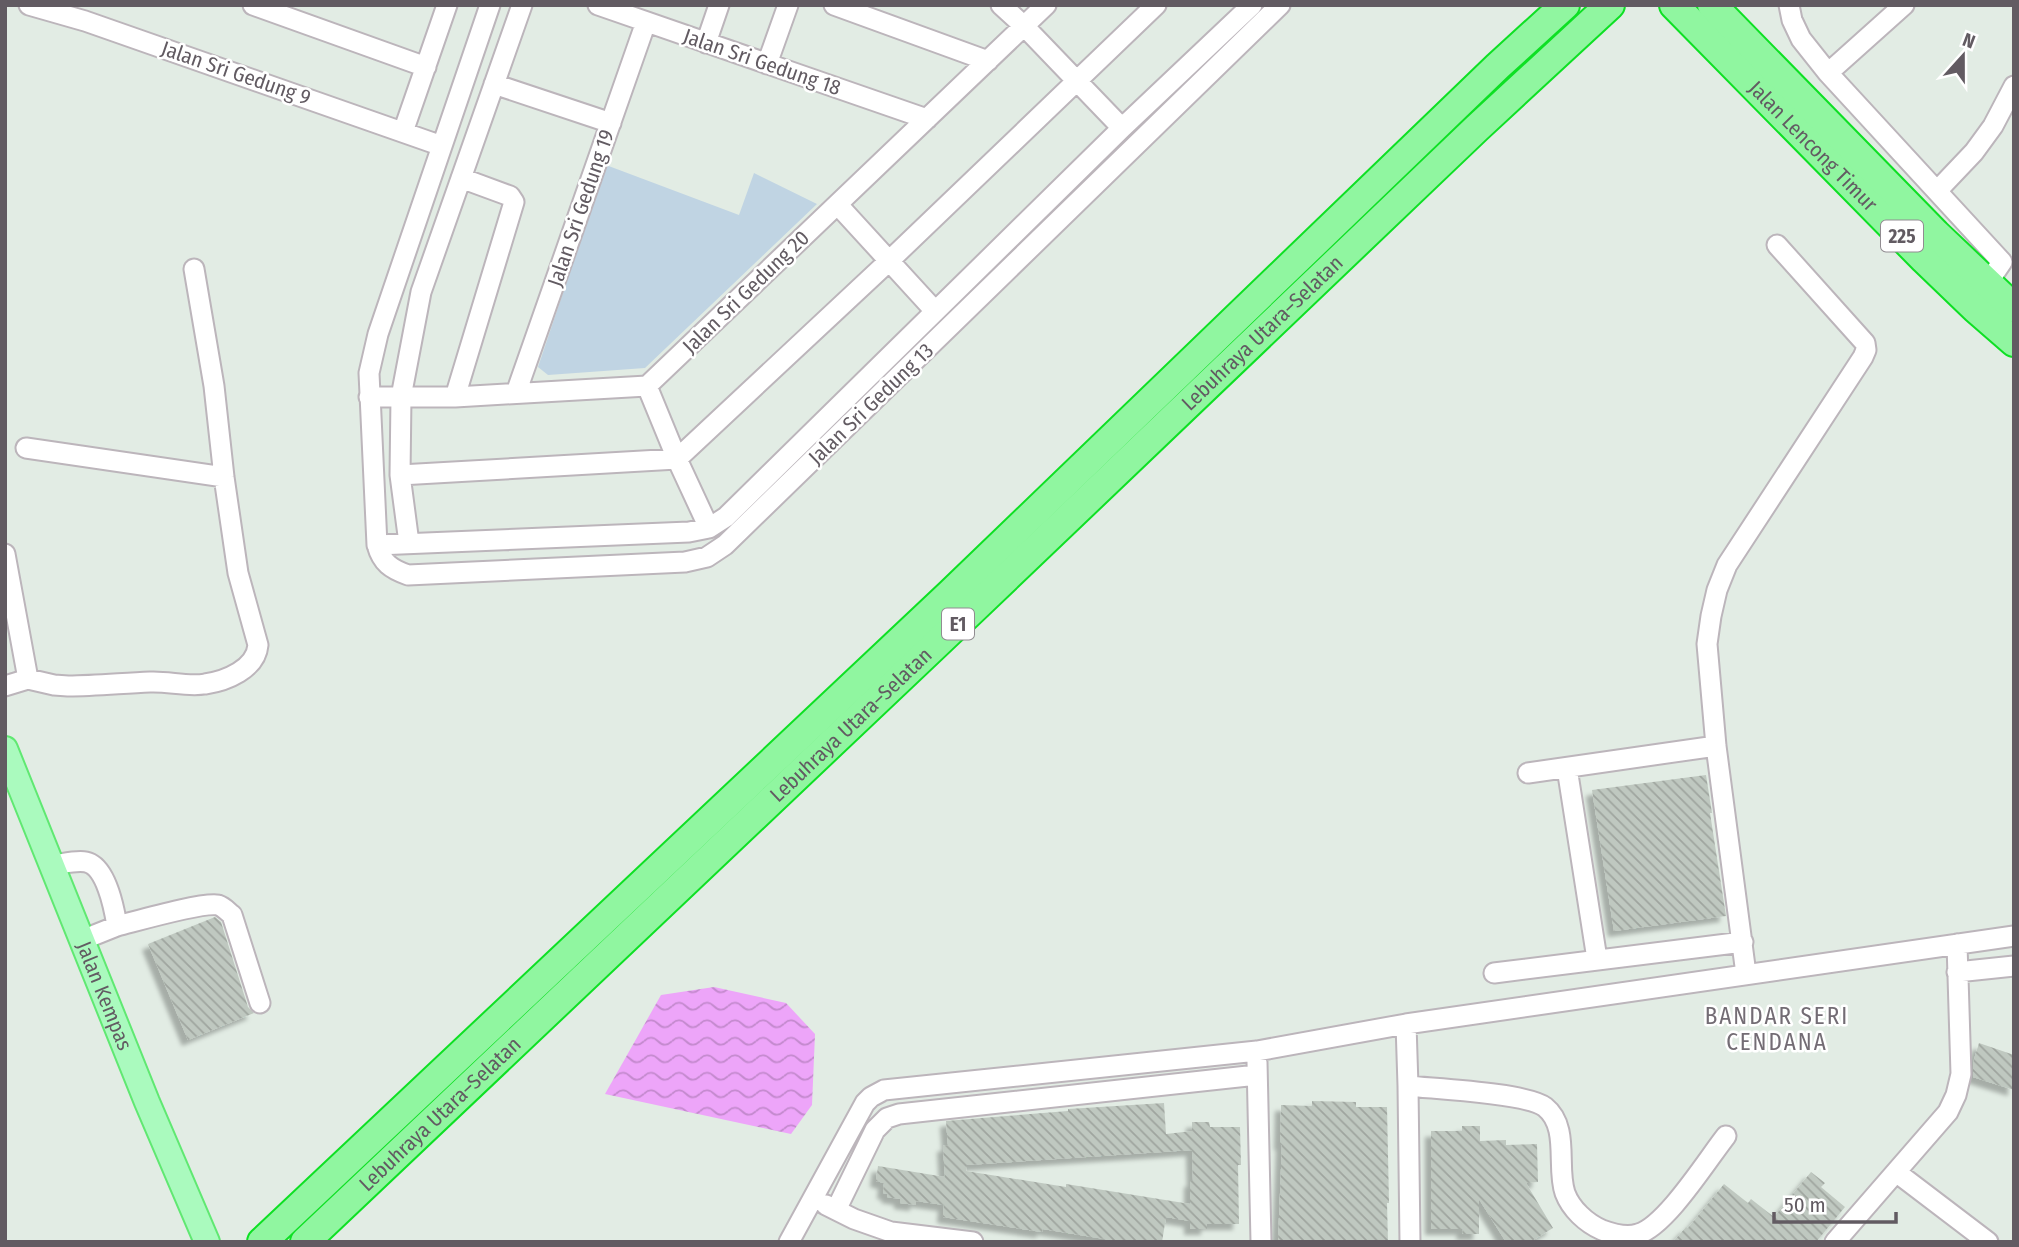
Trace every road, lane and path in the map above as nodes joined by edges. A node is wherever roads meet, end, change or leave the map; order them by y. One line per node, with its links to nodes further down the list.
1 (29, 5): 21 (street, Jalan Sri Gedung 9)
2 (253, 5): 27 (street)
3 (491, 5): 37 (street)
4 (522, 5): 30 (street)
5 (598, 5): 22 (street, Jalan Sri Gedung 18)
6 (719, 5): 24 (street)
7 (788, 5): 26 (street)
8 (834, 5): 25 (street)
9 (1001, 5): 23 (street)
10 (1046, 5): 23 (street, Jalan Sri Gedung 20)
11 (1156, 5): 29 (street)
12 (1252, 5): 35 (street, Jalan Sri Gedung 13)
13 (1280, 5): 59 (street, Jalan Sri Gedung 13)
14 (1565, 5): 87 (highway, Lebuhraya Utara–Selatan / E1)
15 (1610, 5): 89 (highway, Lebuhraya Utara–Selatan / E1)
16 (1674, 5): 32 (highway, Jalan Lencong Timur / 225)
17 (1712, 5): 32 (highway, Jalan Lencong Timur / 225)
18 (1789, 5): 28 (street)
19 (1903, 5): 28 (street)
20 (441, 7): 27 (street)
21 (85, 13): 36 (street, Jalan Sri Gedung 9)
22 (646, 22): 24 (street, Jalan Sri Gedung 18); 34 (street, Jalan Sri Gedung 19)
23 (1024, 26): 25 (street, Jalan Sri Gedung 20); 29 (street)
24 (706, 43): 26 (street, Jalan Sri Gedung 18)
25 (988, 61): 33 (street, Jalan Sri Gedung 20)
26 (767, 64): 33 (street, Jalan Sri Gedung 18)
27 (426, 67): 36 (street)
28 (1828, 73): 39 (street)
29 (1077, 81): 35 (street); 42 (street)
30 (494, 84): 34 (street); 38 (street)
31 (2014, 86): 39 (street)
32 (1802, 117): 44 (highway, Jalan Lencong Timur / 225); 47 (highway, Jalan Lencong Timur / 225)
33 (927, 119): 40 (street, Jalan Sri Gedung 20)
34 (611, 123): 49 (street, Jalan Sri Gedung 19)
35 (1122, 128): 46 (street, Jalan Sri Gedung 13)
36 (403, 132): 37 (street, Jalan Sri Gedung 9)
37 (442, 146): 50 (street)
38 (461, 178): 51 (street); 52 (street)
39 (1937, 191): 44 (street)
40 (838, 205): 42 (street); 48 (street, Jalan Sri Gedung 20)
41 (1777, 245): 63 (street)
42 (889, 261): 46 (street); 54 (street)
43 (194, 270): 56 (street)
44 (2001, 272): 45 (highway, Jalan Lencong Timur / 225)
45 (2014, 308)
46 (934, 311): 57 (street, Jalan Sri Gedung 13)
47 (2014, 342)
48 (647, 386): 49 (street); 54 (street)
49 (516, 393): 52 (street)
50 (369, 397): 51 (street); 59 (street)
51 (401, 397): 52 (street); 55 (street)
52 (454, 397)
53 (26, 449): 56 (street)
54 (677, 459): 55 (street); 57 (street)
55 (400, 475): 58 (street)
56 (224, 477): 61 (street)
57 (709, 528): 58 (street)
58 (409, 543): 59 (street)
59 (377, 545)
60 (5, 554): 61 (street)
61 (28, 679): 62 (street)
62 (5, 686)
63 (1716, 746): 65 (street); 71 (street)
64 (5, 749): 67 (main road, Jalan Kempas)
65 (1567, 768): 66 (street); 73 (street)
66 (1528, 773)
67 (52, 865): 68 (street); 70 (main road, Jalan Kempas)
68 (117, 926): 70 (street); 78 (street)
69 (2014, 936): 72 (street)
70 (82, 940): 88 (main road, Jalan Kempas)
71 (1743, 942): 73 (street); 77 (street)
72 (1956, 944): 75 (street); 77 (street)
73 (1597, 959): 76 (street)
74 (2014, 966): 75 (street)
75 (1957, 972): 84 (street)
76 (1494, 973)
77 (1746, 974): 79 (street)
78 (260, 1003)
79 (1406, 1024): 80 (street); 82 (street)
80 (1257, 1051): 81 (street); 85 (street)
81 (1257, 1075): 86 (street); 92 (street)
82 (1408, 1086): 83 (street); 93 (street)
83 (1726, 1136)
84 (1896, 1172): 94 (street); 95 (street)
85 (812, 1199): 86 (street); 90 (street)
86 (836, 1210): 91 (street)
87 (265, 1239)
88 (207, 1242)
89 (305, 1242)
90 (789, 1242)
91 (973, 1242)
92 (1261, 1242)
93 (1410, 1242)
94 (1835, 1242)
95 (1988, 1242)

